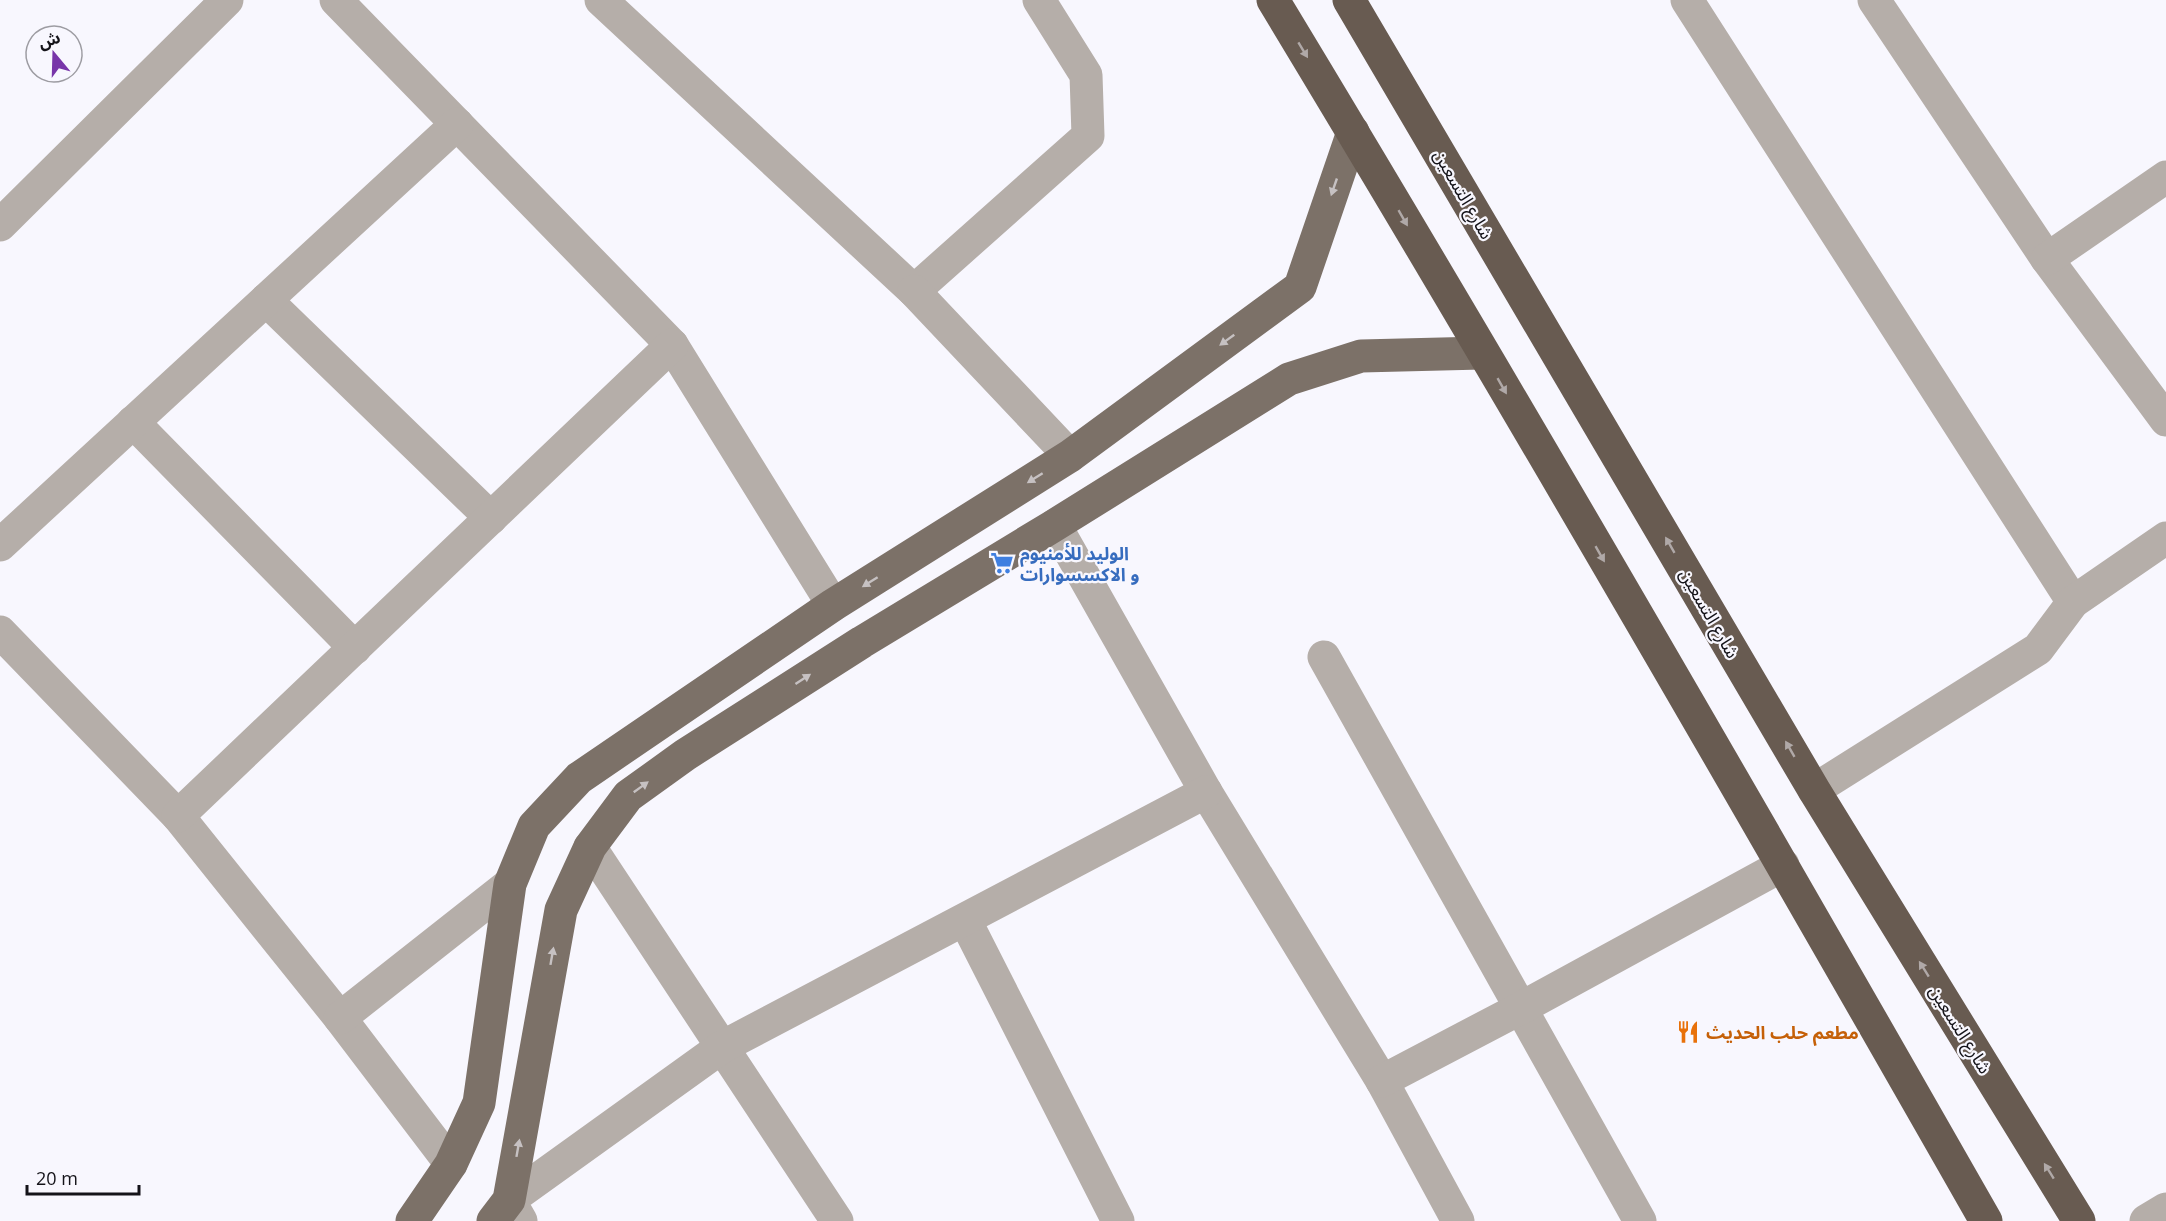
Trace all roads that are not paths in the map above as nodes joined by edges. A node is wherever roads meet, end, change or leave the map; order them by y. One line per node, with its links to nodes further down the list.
1 (227, 0): 12 (street)
2 (336, 0): 9 (street)
3 (601, 0): 14 (street)
4 (1039, 0): 14 (street)
5 (1273, 0): 10 (highway, one-way to 10)
6 (1687, 0): 25 (street)
7 (1874, 0): 13 (street)
8 (1351, 1): 30 (highway, شارع التسعين, one-way to 8)
9 (457, 124): 15 (street); 16 (street)
10 (1353, 132): 17 (highway, one-way to 17); 20 (main road, one-way to 20)
11 (2166, 177): 13 (street)
12 (0, 225)
13 (2047, 259): 18 (street)
14 (914, 291): 20 (street)
15 (266, 300): 19 (street); 21 (street)
16 (672, 345): 21 (street); 26 (street)
17 (1482, 353): 22 (main road); 34 (highway, one-way to 34)
18 (2166, 420)
19 (134, 422): 24 (street); 28 (street)
20 (1070, 456): 26 (main road, one-way to 26)
21 (491, 518): 28 (street)
22 (1055, 525): 31 (street); 33 (main road, one-way to 22)
23 (2166, 538): 25 (street)
24 (0, 545)
25 (2073, 602): 30 (street)
26 (833, 604): 35 (main road)
27 (0, 633): 32 (street)
28 (355, 648): 32 (street)
29 (1324, 657): 37 (street)
30 (1814, 790): 50 (highway, شارع التسعين, one-way to 30)
31 (1206, 792): 36 (street); 40 (street)
32 (178, 816): 38 (street)
33 (590, 847): 39 (street); 43 (main road, one-way to 33)
34 (1783, 865): 37 (street); 49 (highway)
35 (510, 884): 38 (street); 41 (main road)
36 (965, 920): 39 (street); 47 (street)
37 (1521, 1008): 40 (street); 48 (street)
38 (340, 1018): 41 (street)
39 (722, 1047): 43 (street); 46 (street)
40 (1382, 1081): 44 (street)
41 (451, 1164): 45 (main road)
42 (2166, 1209): 51 (street)
43 (508, 1214)
44 (1454, 1220)
45 (412, 1221)
46 (837, 1221)
47 (1118, 1221)
48 (1640, 1221)
49 (1986, 1221)
50 (2079, 1221)
51 (2146, 1221)

